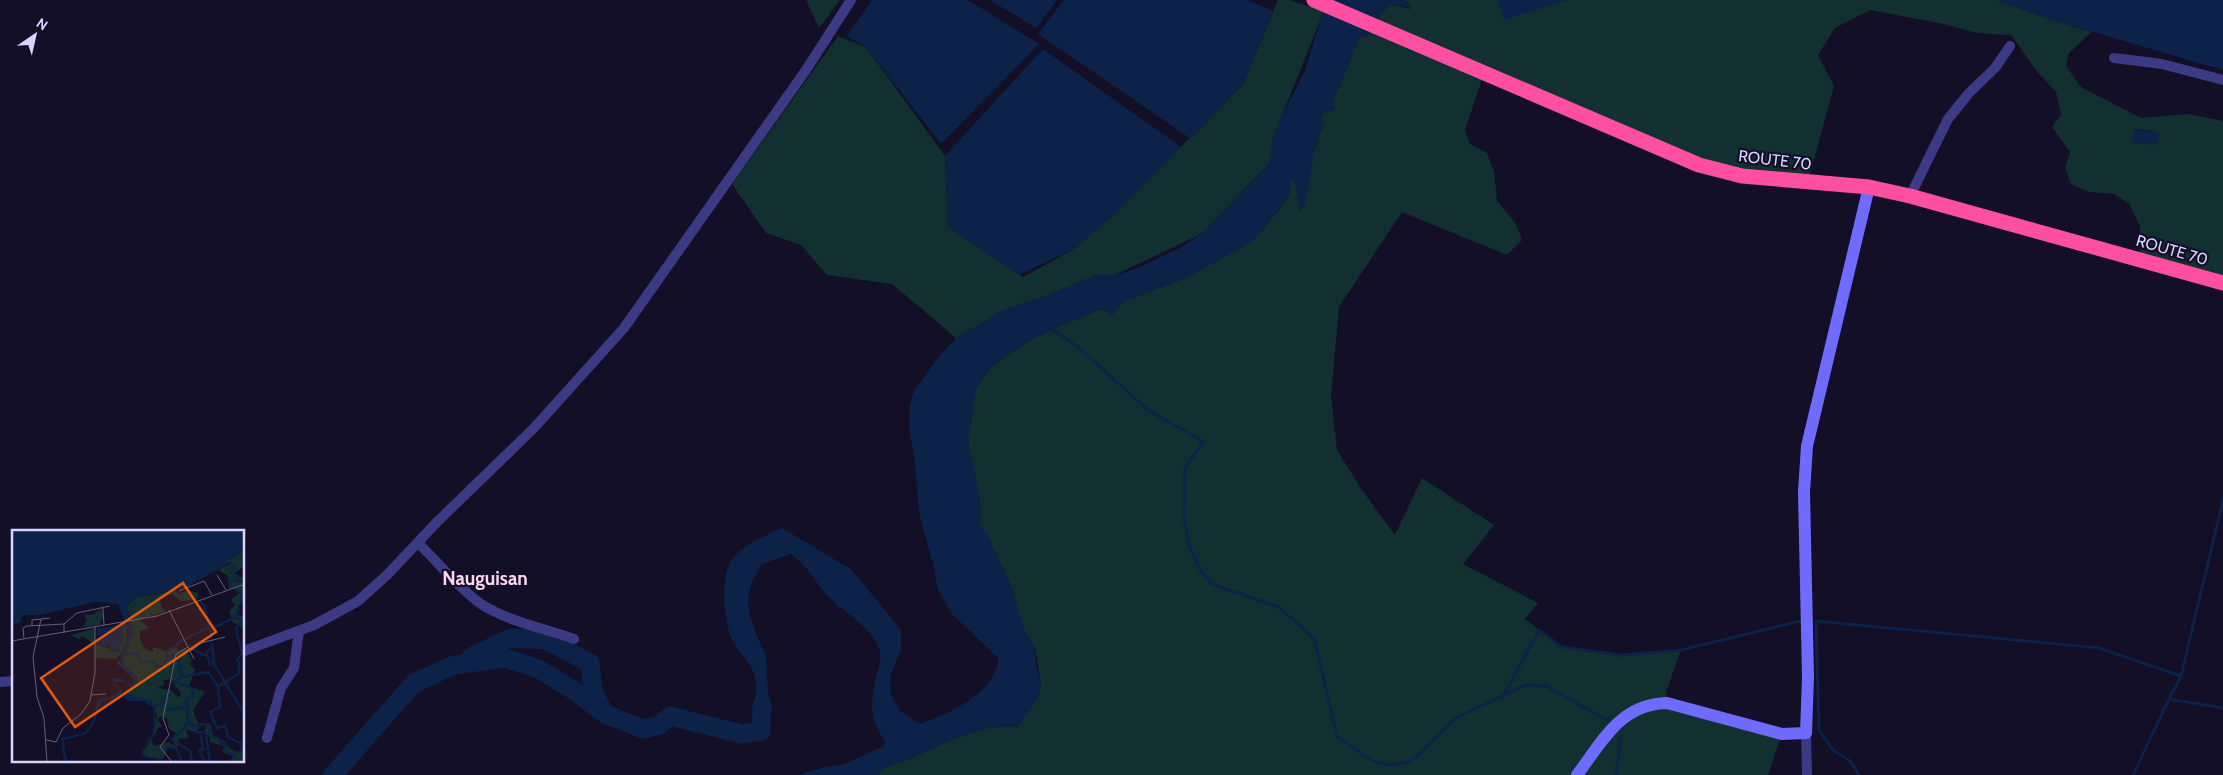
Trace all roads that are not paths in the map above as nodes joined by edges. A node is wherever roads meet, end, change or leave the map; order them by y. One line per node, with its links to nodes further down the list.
1 (851, 0): 9 (street)
2 (1314, 0): 6 (highway, ROUTE 70)
3 (2010, 46): 7 (street)
4 (2114, 58): 5 (street)
5 (2223, 80)
6 (1868, 187): 7 (highway, ROUTE 70); 13 (street)
7 (1910, 196): 8 (highway, ROUTE 70)
8 (2223, 283)
9 (418, 543): 10 (street); 11 (street)
10 (300, 631): 12 (street); 14 (street)
11 (574, 639)
12 (245, 650)
13 (1806, 733): 15 (street); 16 (street)
14 (267, 738)
15 (1576, 775)
16 (1806, 775)

